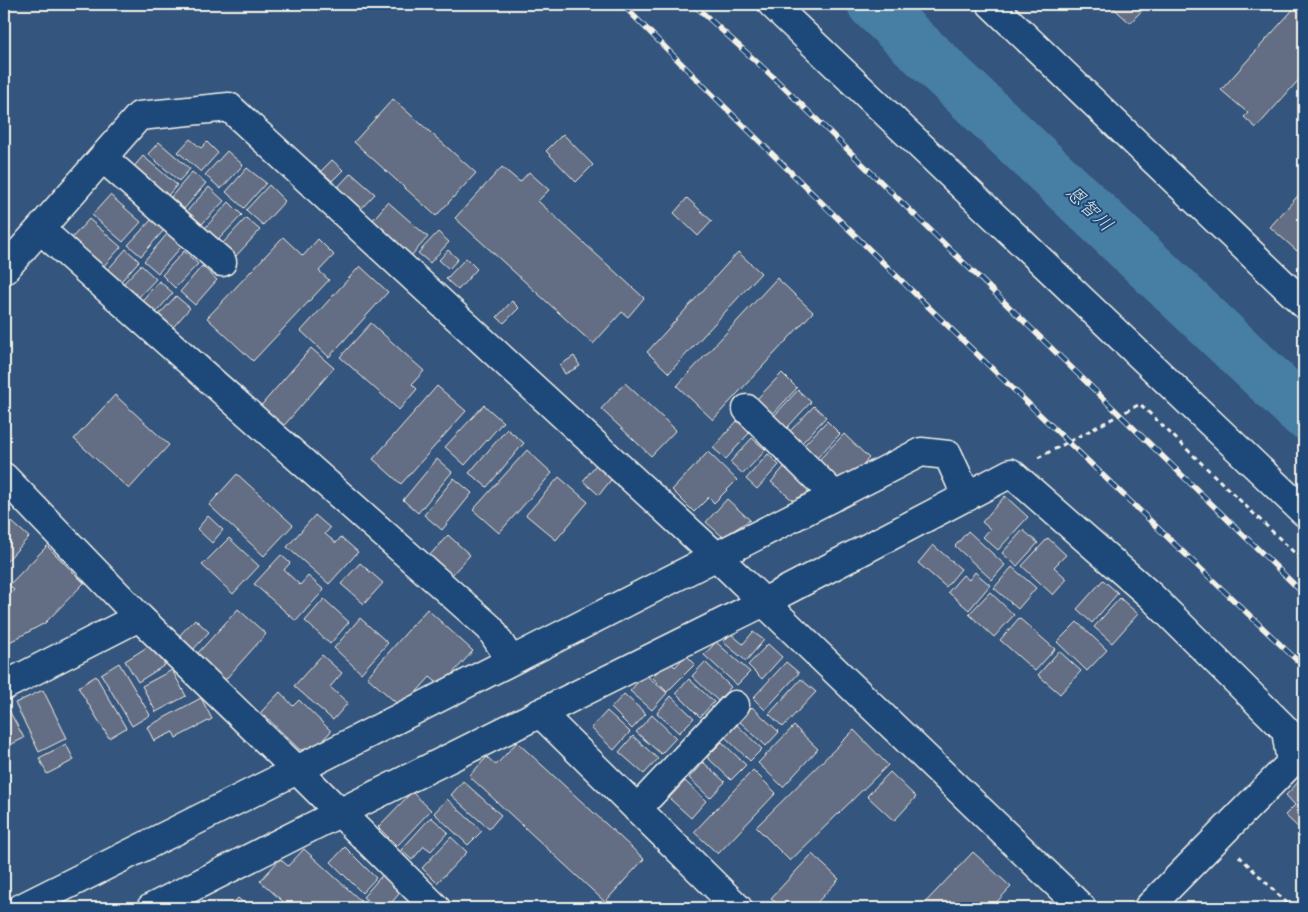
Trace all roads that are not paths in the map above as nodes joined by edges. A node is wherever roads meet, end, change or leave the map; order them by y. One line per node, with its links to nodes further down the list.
1 (772, 4): 12 (street)
2 (991, 4): 7 (street)
3 (104, 158): 4 (street); 5 (street); 13 (street)
4 (40, 229): 6 (street); 16 (street)
5 (222, 262)
6 (4, 270)
7 (1304, 304)
8 (747, 409): 10 (street)
9 (4, 477): 15 (street)
10 (835, 496): 11 (street); 13 (street)
11 (967, 496): 14 (street); 28 (street)
12 (1304, 512)
13 (716, 557): 14 (street); 16 (street)
14 (764, 602): 19 (street); 27 (street)
15 (139, 618): 17 (street); 20 (street)
16 (511, 661): 20 (street)
17 (4, 686)
18 (735, 705): 21 (street)
19 (540, 713): 21 (street); 22 (street)
20 (297, 770): 22 (street); 23 (street)
21 (637, 809): 26 (street)
22 (339, 813): 24 (street); 25 (street)
23 (21, 908)
24 (151, 908)
25 (436, 908)
26 (738, 908)
27 (1082, 908)
28 (1148, 908)

